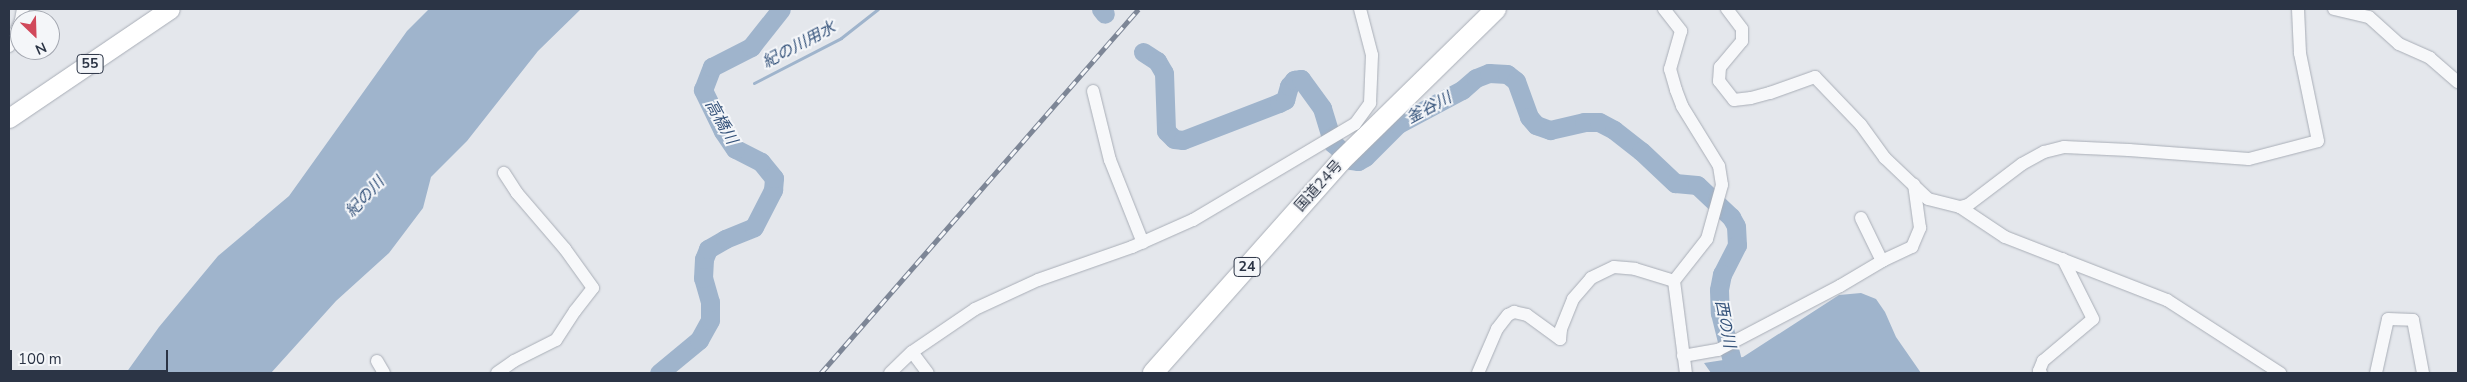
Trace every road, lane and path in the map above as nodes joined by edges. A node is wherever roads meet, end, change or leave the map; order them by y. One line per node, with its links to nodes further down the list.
1 (170, 9): 10 (main road, 55)
2 (1360, 9): 15 (street)
3 (1496, 9): 26 (highway, 国道24号 / 24)
4 (1664, 9): 18 (street)
5 (1727, 9): 12 (street)
6 (2298, 9): 13 (street)
7 (2334, 9): 8 (street)
8 (2458, 82)
9 (1093, 91): 15 (street)
10 (9, 118)
11 (504, 173): 23 (street)
12 (1914, 184): 13 (street); 17 (street)
13 (1960, 207): 16 (street)
14 (1861, 218): 17 (street)
15 (1143, 242): 19 (street)
16 (2063, 259): 29 (street); 30 (street)
17 (1882, 261): 20 (street)
18 (1674, 281): 20 (street); 27 (street)
19 (912, 352): 24 (street); 25 (street)
20 (1683, 356): 28 (street)
21 (377, 361): 22 (street)
22 (384, 373)
23 (497, 373)
24 (890, 373)
25 (928, 373)
26 (1153, 373)
27 (1478, 373)
28 (1686, 373)
29 (2041, 373)
30 (2280, 373)
31 (2376, 373): 32 (street)
32 (2423, 373)

